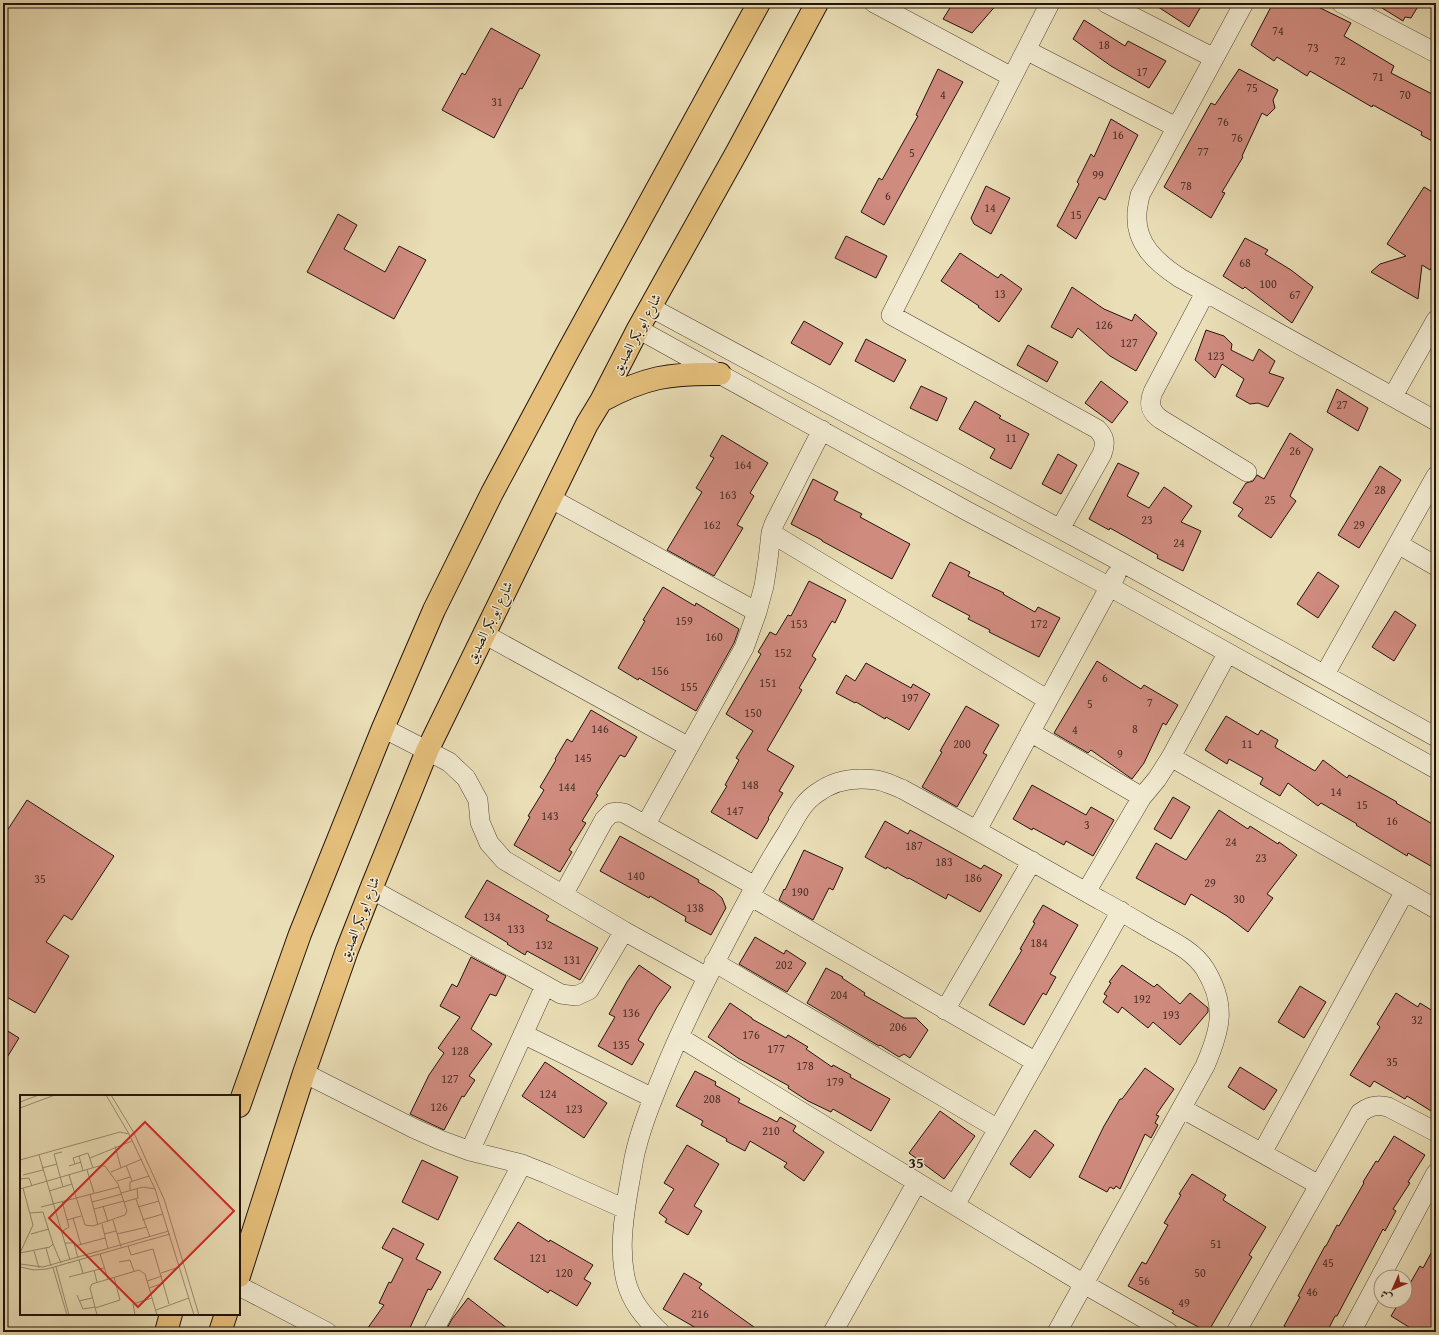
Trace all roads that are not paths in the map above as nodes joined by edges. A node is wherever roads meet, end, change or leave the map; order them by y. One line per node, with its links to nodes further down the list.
1 (759, 3): 38 (main road)
2 (817, 3): 14 (main road, شارع ابو بكر الصديق)
3 (874, 3): 11 (street)
4 (1050, 3): 8 (street)
5 (1106, 3): 10 (street)
6 (1244, 3): 10 (street)
7 (1341, 3): 9 (street)
8 (1026, 50): 11 (street); 12 (street)
9 (1436, 53)
10 (1214, 58): 12 (street)
11 (1012, 77): 27 (street)
12 (1176, 127): 13 (street)
13 (1205, 293): 20 (street); 24 (street)
14 (650, 307): 16 (street); 17 (main road, شارع ابو بكر الصديق)
15 (1436, 320): 20 (street)
16 (685, 326): 18 (street); 27 (street)
17 (638, 329): 18 (street); 21 (main road, شارع ابو بكر الصديق)
18 (673, 349): 19 (street)
19 (720, 374): 21 (main road); 23 (street)
20 (1393, 396): 22 (street)
21 (601, 401): 26 (main road, شارع ابو بكر الصديق)
22 (1436, 421)
23 (822, 430): 28 (street); 32 (street)
24 (1247, 472)
25 (1436, 476): 29 (street)
26 (550, 498): 33 (street); 34 (main road, شارع ابو بكر الصديق)
27 (1060, 529): 30 (street)
28 (771, 533): 33 (street); 37 (street)
29 (1398, 544): 31 (street); 36 (street)
30 (1123, 563): 32 (street); 36 (street)
31 (1436, 566)
32 (1110, 587): 35 (street); 37 (street)
33 (757, 612): 41 (street)
34 (484, 634): 41 (street); 42 (main road, شارع ابو بكر الصديق)
35 (1227, 654): 43 (street); 44 (street)
36 (1325, 674): 40 (street)
37 (1048, 700): 39 (street)
38 (383, 728): 42 (street); 65 (main road)
39 (1030, 732): 45 (street); 47 (street)
40 (1436, 737)
41 (689, 747): 46 (street)
42 (427, 751): 49 (main road, شارع ابو بكر الصديق); 53 (street)
43 (1171, 756): 45 (street); 51 (street)
44 (1436, 770)
45 (1142, 797): 52 (street)
46 (646, 824): 50 (street); 53 (street)
47 (977, 830): 48 (street); 50 (street)
48 (1032, 861): 52 (street); 59 (street)
49 (371, 889): 58 (street); 63 (main road, شارع ابو بكر الصديق)
50 (753, 891): 57 (street); 59 (street)
51 (1405, 891): 54 (street); 70 (street)
52 (1086, 892): 55 (street)
53 (562, 895): 56 (street)
54 (1436, 910)
55 (1121, 912): 62 (street); 66 (street)
56 (624, 931): 57 (street); 58 (street)
57 (711, 970): 61 (street); 67 (street)
58 (545, 986): 60 (street)
59 (945, 1010): 62 (street)
60 (523, 1034): 64 (street); 69 (street)
61 (678, 1037): 64 (street); 73 (street)
62 (1036, 1062): 67 (street)
63 (304, 1073): 69 (street); 77 (main road, شارع ابو بكر الصديق)
64 (653, 1098): 76 (street)
65 (240, 1103)
66 (1183, 1109): 70 (street); 78 (street)
67 (998, 1129): 75 (street)
68 (1436, 1132): 74 (street)
69 (470, 1151): 71 (street)
70 (1262, 1153): 74 (street)
71 (522, 1164): 76 (street); 85 (street)
72 (1436, 1175): 91 (street)
73 (917, 1182): 75 (street); 87 (street)
74 (1319, 1185): 90 (street)
75 (955, 1205): 78 (street)
76 (625, 1209): 86 (street)
77 (240, 1273)
78 (1084, 1284): 88 (street); 89 (street)
79 (240, 1287): 84 (street)
80 (171, 1315): 82 (main road)
81 (226, 1315): 83 (main road)
82 (166, 1332)
83 (220, 1332)
84 (327, 1332)
85 (433, 1332)
86 (660, 1332)
87 (833, 1332)
88 (1057, 1332)
89 (1168, 1332)
90 (1236, 1332)
91 (1351, 1332)

